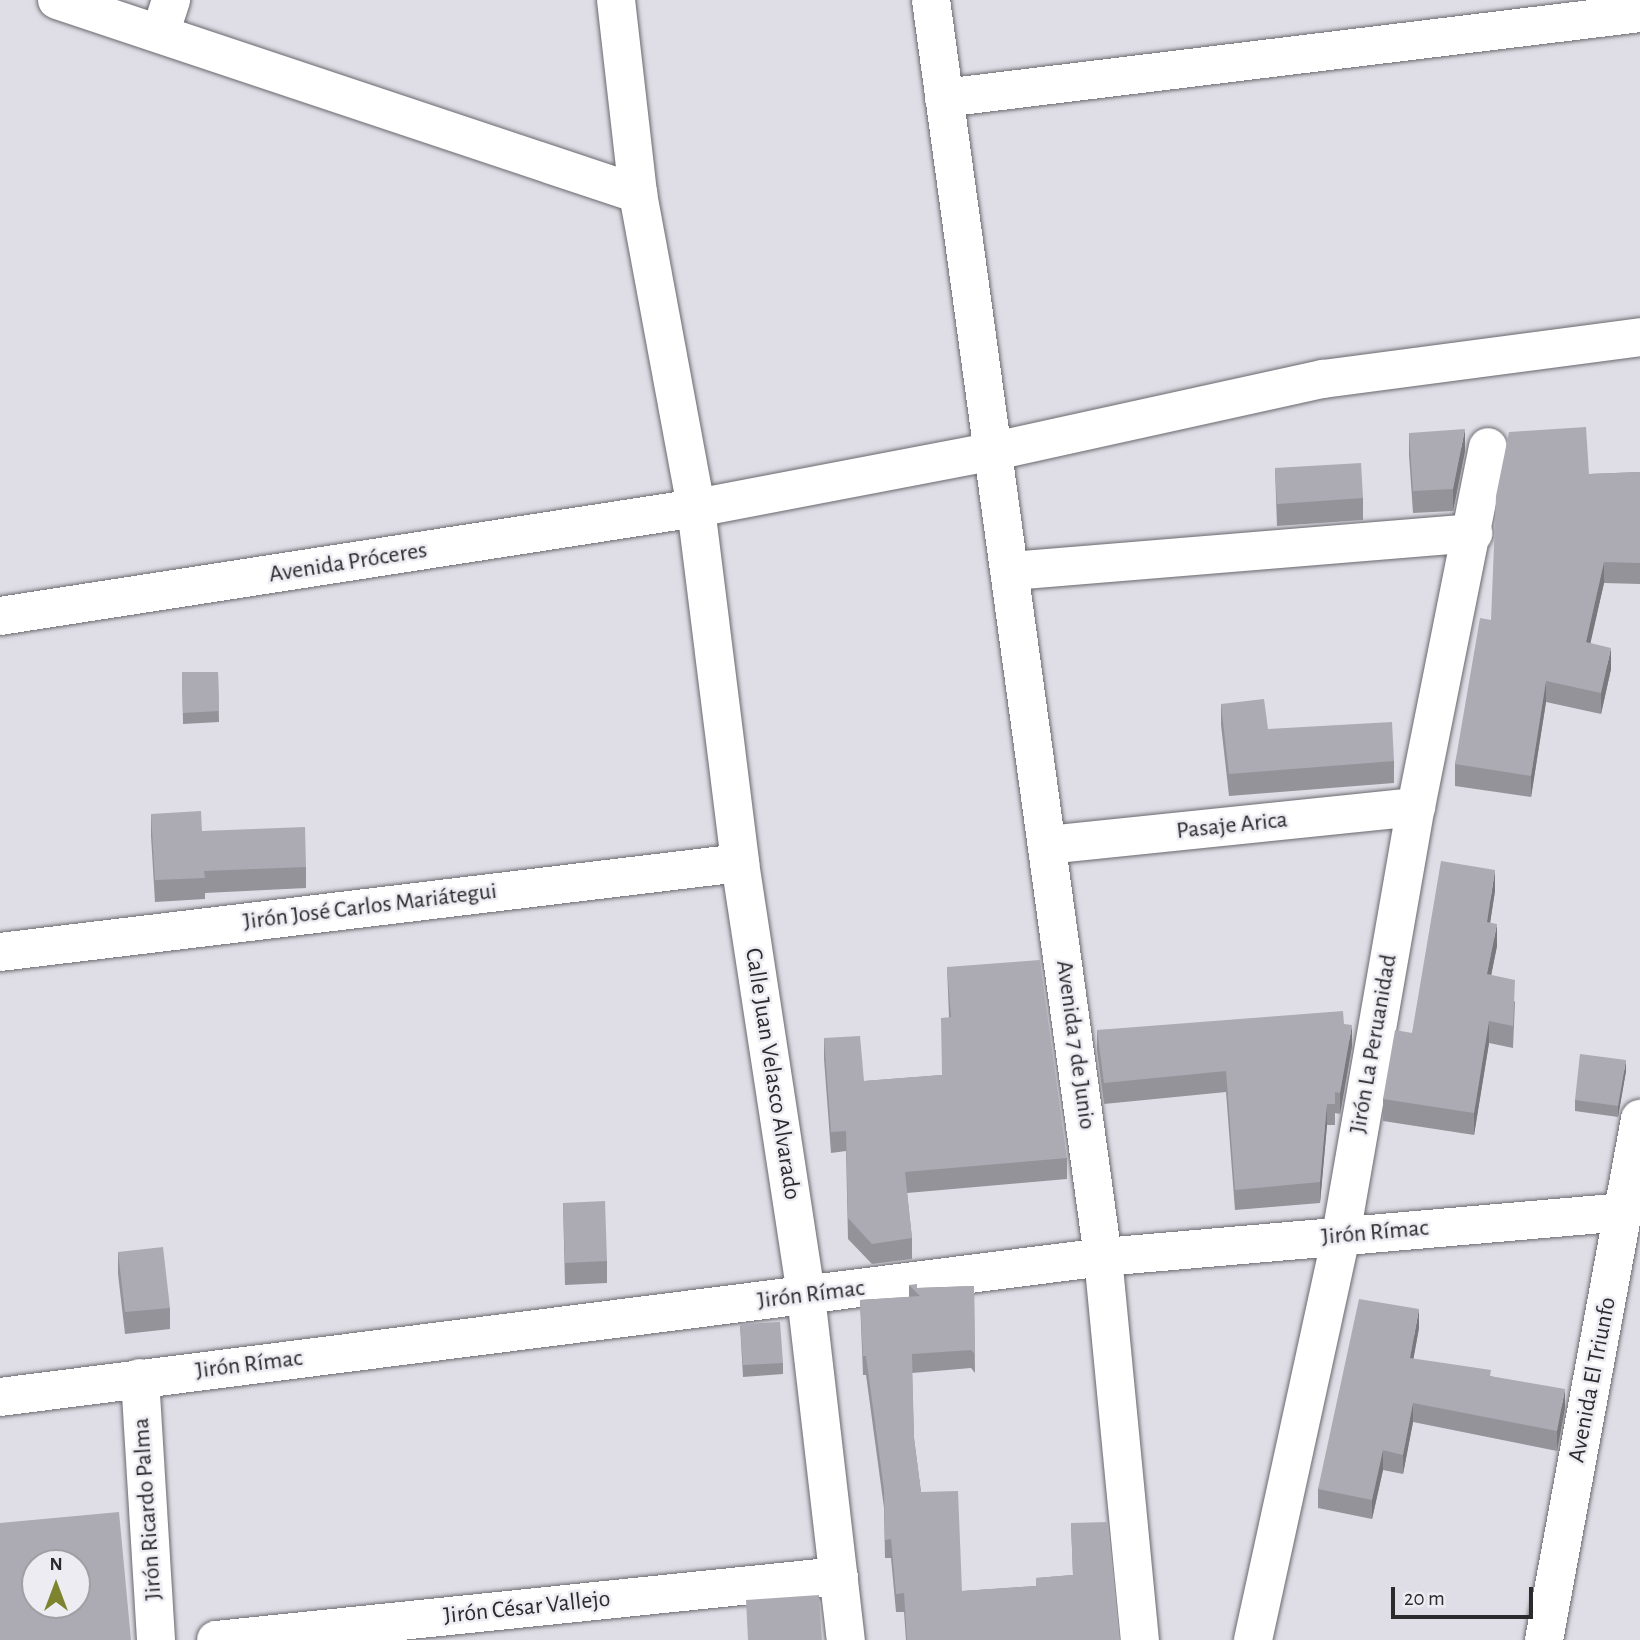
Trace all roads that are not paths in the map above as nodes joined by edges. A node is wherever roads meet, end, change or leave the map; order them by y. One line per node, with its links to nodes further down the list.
1 (57, 0): 5 (street)
2 (616, 0): 7 (street, Calle Juan Velasco Alvarado)
3 (931, 0): 6 (street, Avenida 7 de Junio)
4 (1640, 13): 6 (street)
5 (166, 17): 7 (street)
6 (944, 99): 10 (street, Avenida 7 de Junio)
7 (638, 194): 11 (street, Calle Juan Velasco Alvarado)
8 (1640, 337): 10 (street, Avenida Próceres)
9 (1488, 447): 12 (street, Jirón La Peruanidad)
10 (990, 452): 11 (street, Avenida Próceres); 13 (street, Avenida 7 de Junio)
11 (696, 508): 14 (street, Avenida Próceres); 17 (street, Calle Juan Velasco Alvarado)
12 (1473, 533): 13 (street); 15 (street, Jirón La Peruanidad)
13 (1012, 571): 16 (street, Avenida 7 de Junio)
14 (0, 616)
15 (1416, 807): 16 (street, Pasaje Arica); 21 (street, Jirón La Peruanidad)
16 (1048, 845): 22 (street, Avenida 7 de Junio)
17 (740, 863): 18 (street, Jirón José Carlos Mariátegui); 23 (street, Calle Juan Velasco Alvarado)
18 (0, 951)
19 (1640, 1119): 20 (street, Avenida El Triunfo)
20 (1625, 1212): 21 (street, Jirón Rímac); 32 (street, Avenida El Triunfo)
21 (1341, 1236): 22 (street, Jirón Rímac); 31 (street, Jirón La Peruanidad)
22 (1103, 1257): 23 (street, Jirón Rímac); 30 (street, Avenida 7 de Junio)
23 (806, 1296): 24 (street, Jirón Rímac); 26 (street, Calle Juan Velasco Alvarado)
24 (140, 1378): 25 (street, Jirón Rímac); 27 (street, Jirón Ricardo Palma)
25 (0, 1397)
26 (839, 1576): 28 (street, Jirón César Vallejo); 29 (street, Calle Juan Velasco Alvarado)
27 (156, 1640)
28 (216, 1640)
29 (846, 1640)
30 (1140, 1640)
31 (1252, 1640)
32 (1544, 1640)

